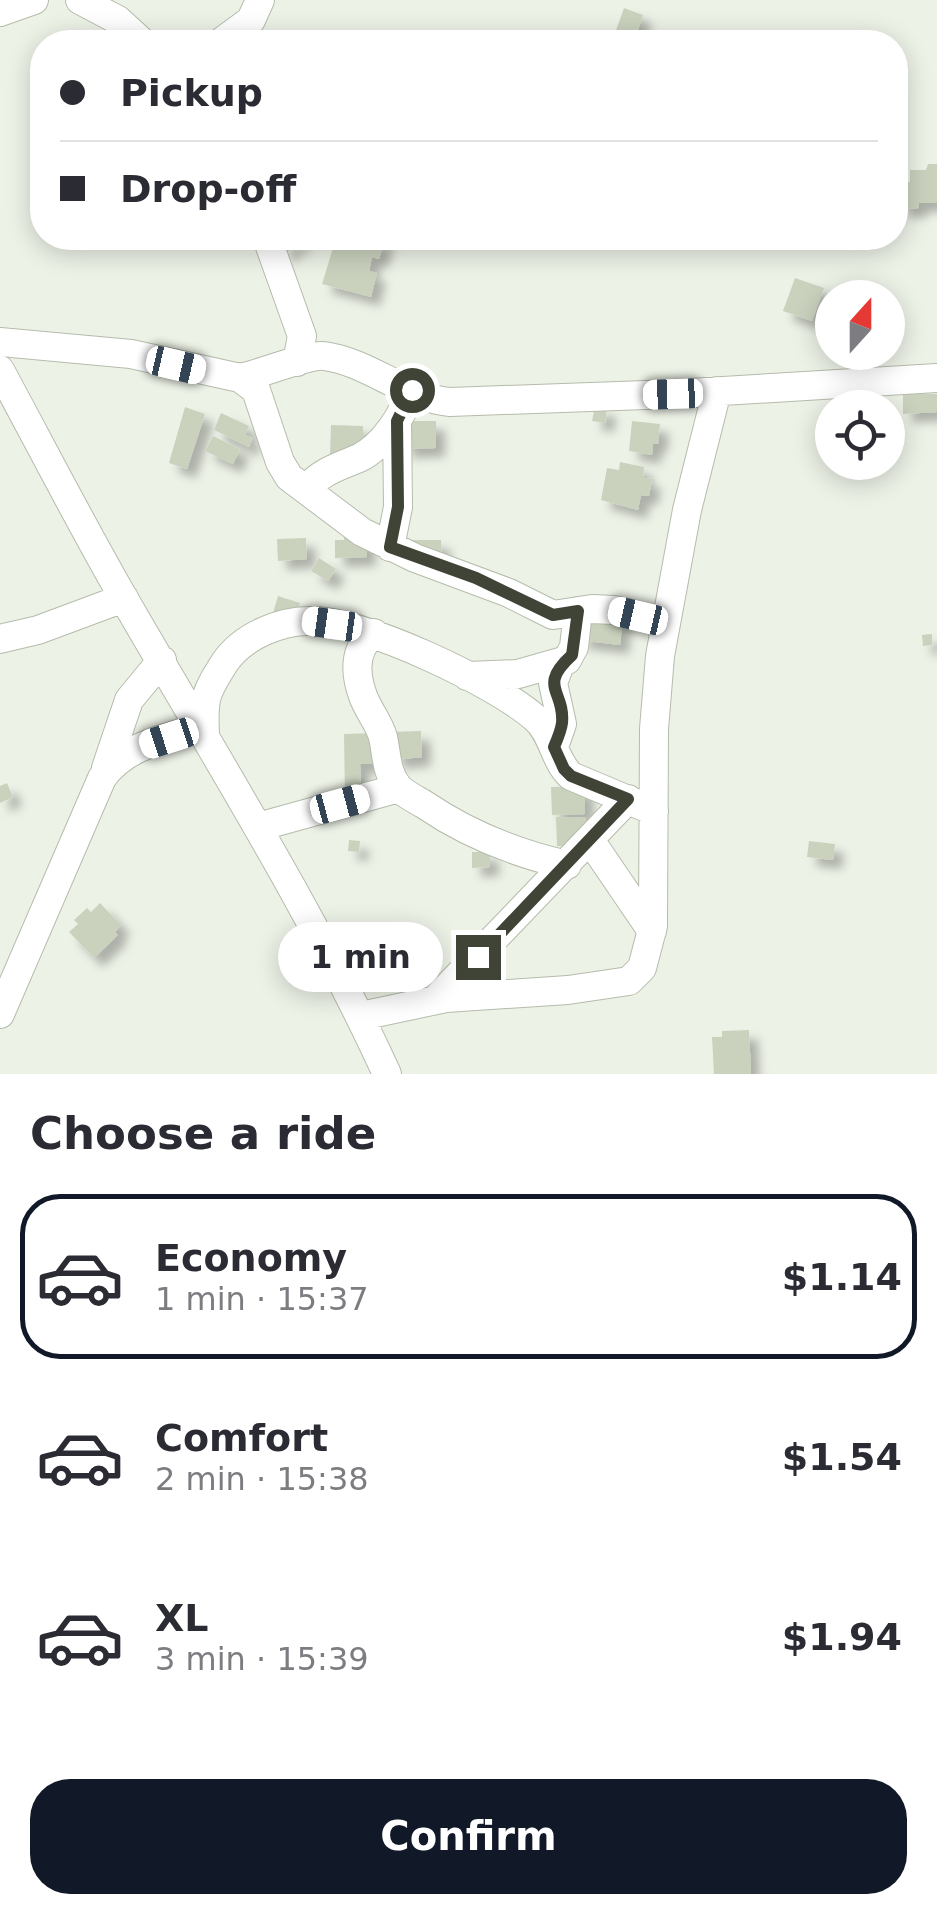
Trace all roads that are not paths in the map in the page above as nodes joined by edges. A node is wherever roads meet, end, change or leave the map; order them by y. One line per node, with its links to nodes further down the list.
1 (34, 0): 4 (street)
2 (80, 0): 5 (street)
3 (260, 0): 6 (street)
4 (0, 12)
5 (129, 30)
6 (241, 30)
7 (271, 250): 9 (street)
8 (0, 342): 11 (street)
9 (297, 362): 11 (street); 13 (street)
10 (0, 370): 18 (street)
11 (240, 378): 16 (street)
12 (937, 378): 14 (street)
13 (412, 390): 14 (street); 15 (street)
14 (717, 391): 20 (street)
15 (397, 421): 16 (street); 17 (street)
16 (306, 490): 17 (street)
17 (390, 547): 19 (street)
18 (124, 598): 22 (street); 23 (street)
19 (578, 611): 20 (street); 24 (street)
20 (664, 622): 31 (street)
21 (374, 633): 25 (street); 26 (street); 29 (street)
22 (0, 639)
23 (162, 660): 26 (street); 28 (street)
24 (561, 662): 25 (street); 27 (street)
25 (464, 676): 27 (street)
26 (204, 731): 28 (street); 32 (street)
27 (554, 747): 30 (street)
28 (102, 778): 37 (street)
29 (400, 788): 32 (street); 34 (street)
30 (628, 799): 31 (street); 33 (street)
31 (654, 811): 35 (street)
32 (258, 827): 38 (street)
33 (590, 840): 34 (street); 35 (street)
34 (567, 864): 36 (street)
35 (652, 932): 36 (street)
36 (434, 1000): 38 (street)
37 (2, 1006)
38 (361, 1016): 39 (street)
39 (387, 1074)

